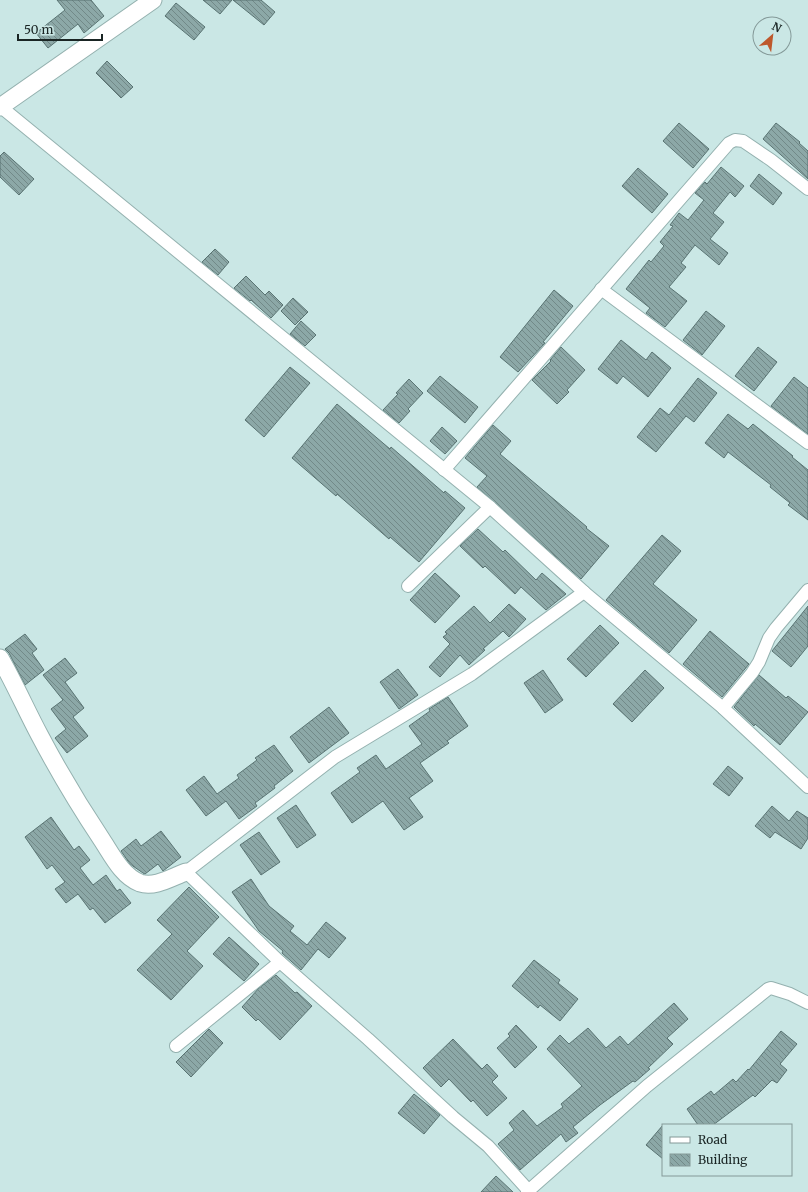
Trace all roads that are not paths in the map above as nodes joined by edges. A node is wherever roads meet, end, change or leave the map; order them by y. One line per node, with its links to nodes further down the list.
1 (153, 0): 2 (street)
2 (0, 107): 6 (street)
3 (808, 189): 4 (street)
4 (601, 288): 5 (street); 6 (street)
5 (808, 443)
6 (444, 470): 7 (street)
7 (490, 507): 8 (street); 10 (street)
8 (408, 586)
9 (808, 590): 12 (street)
10 (584, 592): 12 (street); 14 (street)
11 (0, 658): 14 (street)
12 (724, 708): 13 (street)
13 (808, 787)
14 (186, 872): 15 (street)
15 (280, 962): 17 (street); 18 (street)
16 (808, 1003): 18 (street)
17 (176, 1046)
18 (528, 1191)

